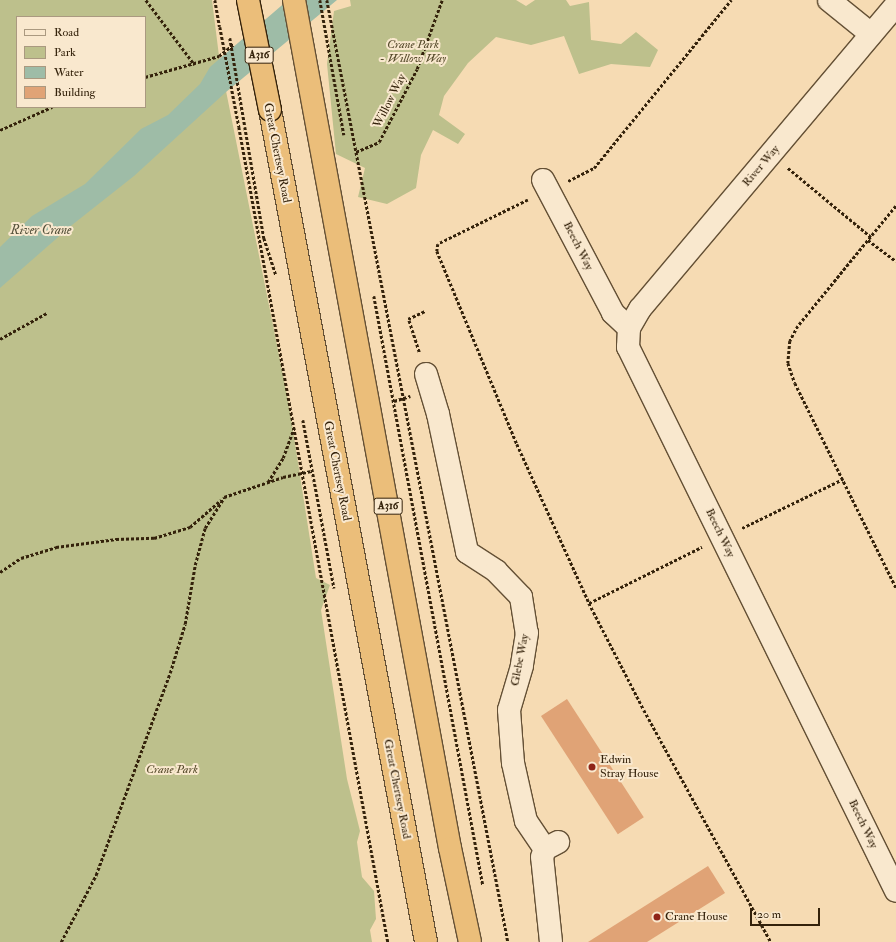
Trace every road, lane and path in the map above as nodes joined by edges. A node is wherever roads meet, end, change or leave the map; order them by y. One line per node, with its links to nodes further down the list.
1 (146, 0): 14 (path)
2 (215, 0): 33 (path, bridge)
3 (248, 0): 49 (highway, Great Chertsey Road / A316, bridge)
4 (294, 0): 50 (highway, A316)
5 (320, 0): 18 (path)
6 (327, 0): 19 (path)
7 (442, 0): 19 (path, Willow Way)
8 (731, 0): 21 (path)
9 (829, 0): 12 (street)
10 (896, 5): 12 (street, River Way)
11 (229, 33): 25 (path, bridge)
12 (871, 34): 20 (street, River Way)
13 (219, 56): 14 (path)
14 (195, 65): 15 (path)
15 (146, 77)
16 (50, 108): 17 (path)
17 (0, 130)
18 (345, 139)
19 (356, 152): 51 (path)
20 (772, 154): 23 (path); 29 (street, River Way)
21 (546, 185): 29 (street, Beech Way); 44 (path)
22 (896, 206): 23 (path)
23 (870, 238): 24 (path); 36 (path)
24 (896, 261)
25 (278, 281)
26 (374, 295): 45 (path)
27 (424, 312): 31 (path)
28 (47, 313): 30 (path)
29 (629, 328): 39 (street, Beech Way)
30 (0, 339)
31 (426, 374): 52 (street, Glebe Way)
32 (302, 417): 34 (path)
33 (294, 427): 35 (path); 37 (path)
34 (312, 471): 35 (path); 43 (path)
35 (303, 473): 37 (path); 48 (path)
36 (843, 479): 39 (path); 42 (path)
37 (268, 483): 38 (path)
38 (224, 497): 41 (path); 47 (path)
39 (722, 537): 46 (street, Beech Way)
40 (681, 558): 44 (path)
41 (0, 572)
42 (896, 587)
43 (334, 589)
44 (590, 603): 53 (path)
45 (484, 889)
46 (896, 891)
47 (61, 942)
48 (388, 942)
49 (426, 942)
50 (470, 942)
51 (508, 942)
52 (552, 942)
53 (771, 942)

